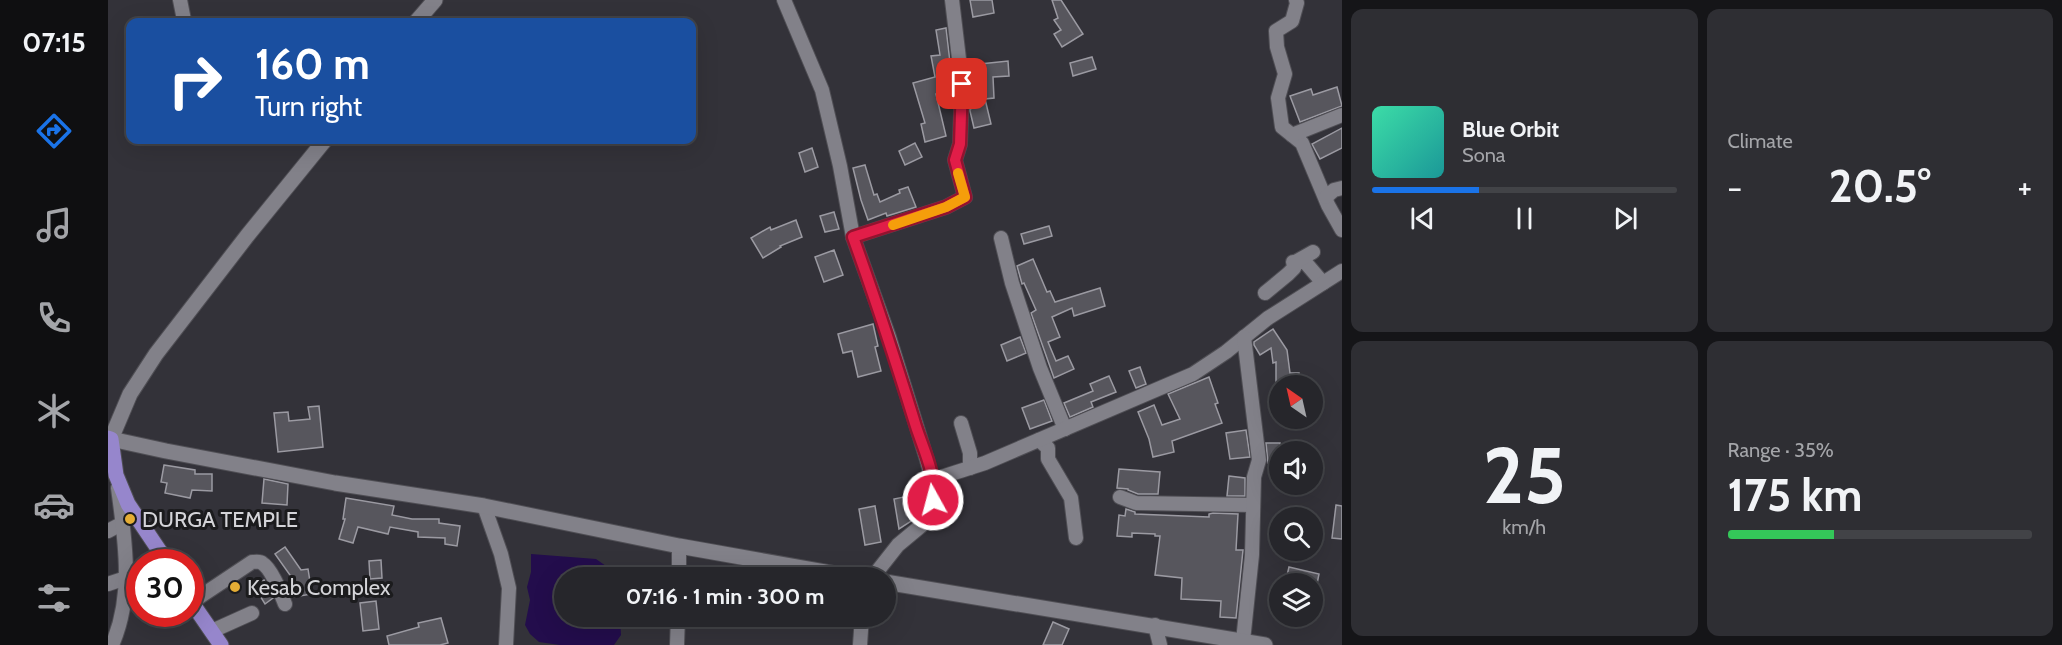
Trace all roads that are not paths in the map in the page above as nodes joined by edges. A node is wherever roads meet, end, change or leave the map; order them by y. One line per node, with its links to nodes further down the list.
1 (180, 0): 6 (street)
2 (435, 0): 7 (street)
3 (784, 0): 14 (street)
4 (952, 0): 14 (street)
5 (1296, 0): 9 (street)
6 (184, 18)
7 (419, 18)
8 (1342, 114): 9 (street)
9 (1292, 135): 12 (street)
10 (322, 144): 24 (street)
11 (1342, 188): 12 (street)
12 (1326, 197): 13 (street)
13 (1342, 230)
14 (853, 237): 28 (street)
15 (1001, 238): 23 (street)
16 (1313, 252): 17 (street)
17 (1292, 262): 19 (street); 20 (street)
18 (1342, 271): 19 (street)
19 (1323, 283): 21 (street)
20 (1265, 293)
21 (1244, 337): 23 (street); 30 (street)
22 (961, 423): 26 (street)
23 (1065, 429): 25 (street)
24 (109, 438): 27 (main road); 31 (street)
25 (1039, 440): 26 (street); 34 (street)
26 (970, 468): 28 (street)
27 (116, 475): 32 (street); 37 (main road)
28 (932, 480): 40 (street)
29 (1120, 497): 30 (street)
30 (1253, 505): 52 (street)
31 (484, 506): 35 (street); 55 (street)
32 (123, 523): 33 (street); 36 (street)
33 (108, 531)
34 (1076, 538)
35 (679, 546): 38 (street); 39 (street)
36 (126, 549)
37 (158, 549)
38 (679, 567)
39 (800, 567)
40 (881, 567)
41 (126, 578): 42 (street); 53 (street)
42 (108, 584)
43 (896, 584): 48 (street)
44 (204, 593): 45 (street)
45 (285, 604)
46 (252, 613): 51 (street)
47 (204, 620): 51 (main road)
48 (1155, 625): 52 (street); 58 (street)
49 (678, 627): 56 (street)
50 (861, 627): 57 (street)
51 (212, 631): 54 (main road)
52 (1233, 641): 59 (street)
53 (112, 645)
54 (221, 645)
55 (505, 645)
56 (677, 645)
57 (860, 645)
58 (1160, 645)
59 (1265, 645)

